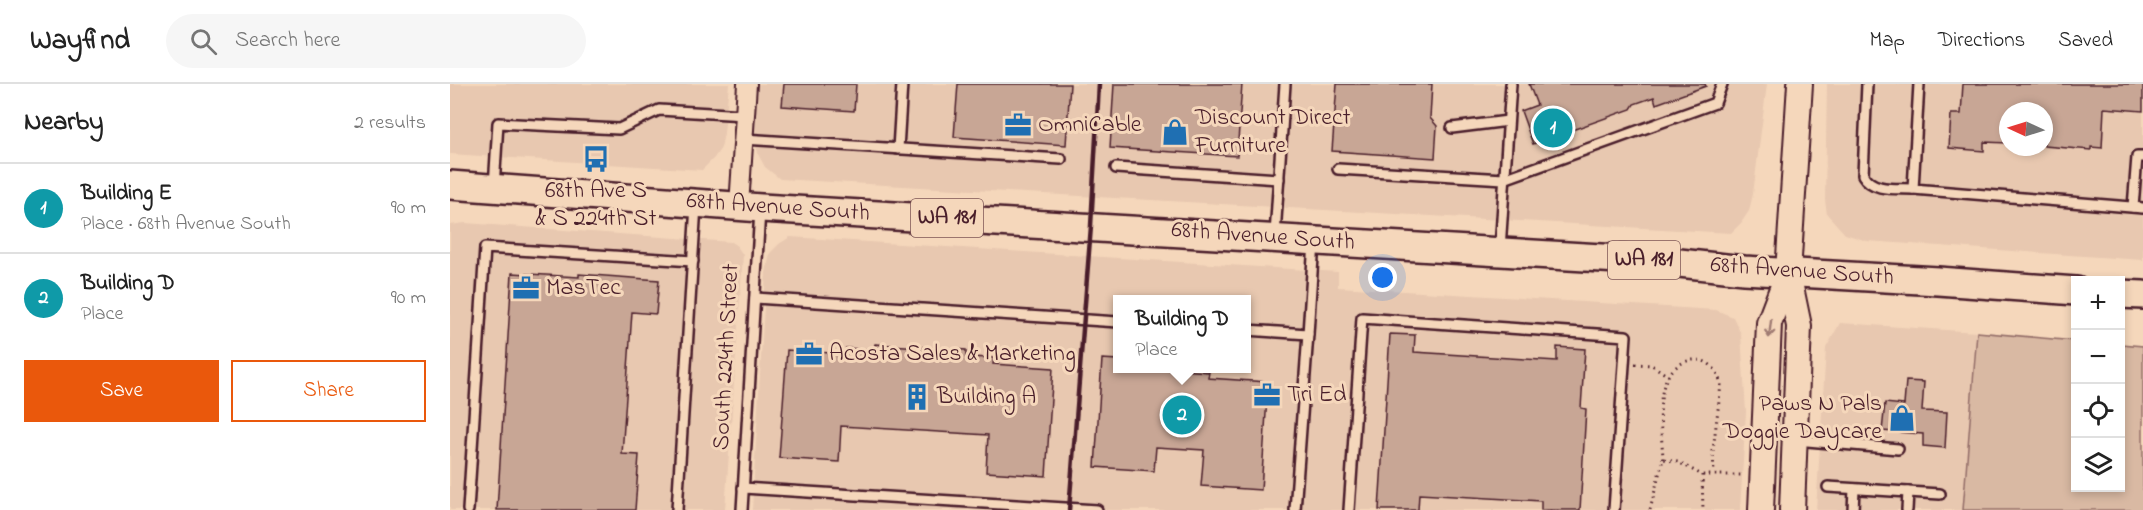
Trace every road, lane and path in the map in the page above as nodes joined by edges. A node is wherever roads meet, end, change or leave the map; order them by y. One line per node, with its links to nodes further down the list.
1 (747, 84): 9 (street, South 224th Street)
2 (902, 84): 13 (lane)
3 (1285, 84): 18 (lane)
4 (1510, 84): 10 (lane)
5 (1722, 84): 19 (lane)
6 (1800, 84): 30 (main road)
7 (1867, 84): 22 (lane)
8 (1919, 84): 22 (lane)
9 (745, 115): 12 (street, South 224th Street); 21 (lane)
10 (1508, 121): 11 (lane); 19 (lane)
11 (1452, 128)
12 (743, 139): 13 (lane); 24 (street, South 224th Street)
13 (898, 149): 15 (lane)
14 (2143, 157): 25 (lane)
15 (1061, 159)
16 (1116, 168): 18 (lane)
17 (1338, 169): 19 (lane)
18 (1279, 179): 26 (lane)
19 (1504, 179): 28 (lane)
20 (450, 185): 21 (main road, 68th Avenue South / WA 181)
21 (494, 188): 23 (main road, 68th Avenue South / WA 181)
22 (1914, 189): 25 (lane)
23 (696, 203): 24 (main road, 68th Avenue South / WA 181); 29 (lane)
24 (750, 207): 26 (main road, 68th Avenue South / WA 181); 34 (lane, South 224th Street)
25 (2138, 207)
26 (1275, 237): 27 (main road, 68th Avenue South / WA 181)
27 (1314, 240): 28 (main road, 68th Avenue South / WA 181); 37 (lane)
28 (1499, 251): 30 (main road, 68th Avenue South / WA 181)
29 (693, 261): 51 (lane); 52 (lane)
30 (1788, 273): 31 (main road, 68th Avenue South / WA 181); 40 (main road); 45 (main road, one-way to 45)
31 (2071, 291)
32 (2125, 294): 33 (main road)
33 (2143, 295)
34 (755, 298): 35 (lane); 47 (lane, South 224th Street)
35 (1113, 322)
36 (1251, 330): 37 (lane)
37 (1308, 334): 55 (lane)
38 (1624, 364): 39 (path); 56 (lane); 57 (lane)
39 (1668, 376): 42 (path); 43 (path)
40 (1796, 440): 41 (lane); 61 (main road)
41 (1898, 449)
42 (1663, 459): 44 (path); 58 (path)
43 (1714, 474): 44 (path); 45 (path)
44 (1702, 475): 59 (path)
45 (1763, 476): 60 (main road)
46 (1828, 487): 48 (lane)
47 (744, 488): 53 (lane, South 224th Street); 54 (lane)
48 (1854, 489): 49 (lane); 62 (lane)
49 (1908, 492): 50 (lane); 63 (lane)
50 (1940, 494)
51 (468, 510)
52 (677, 510)
53 (742, 510)
54 (1097, 510)
55 (1295, 510)
56 (1349, 510)
57 (1614, 510)
58 (1650, 510)
59 (1703, 510)
60 (1761, 510)
61 (1792, 510)
62 (1853, 510)
63 (1907, 510)

